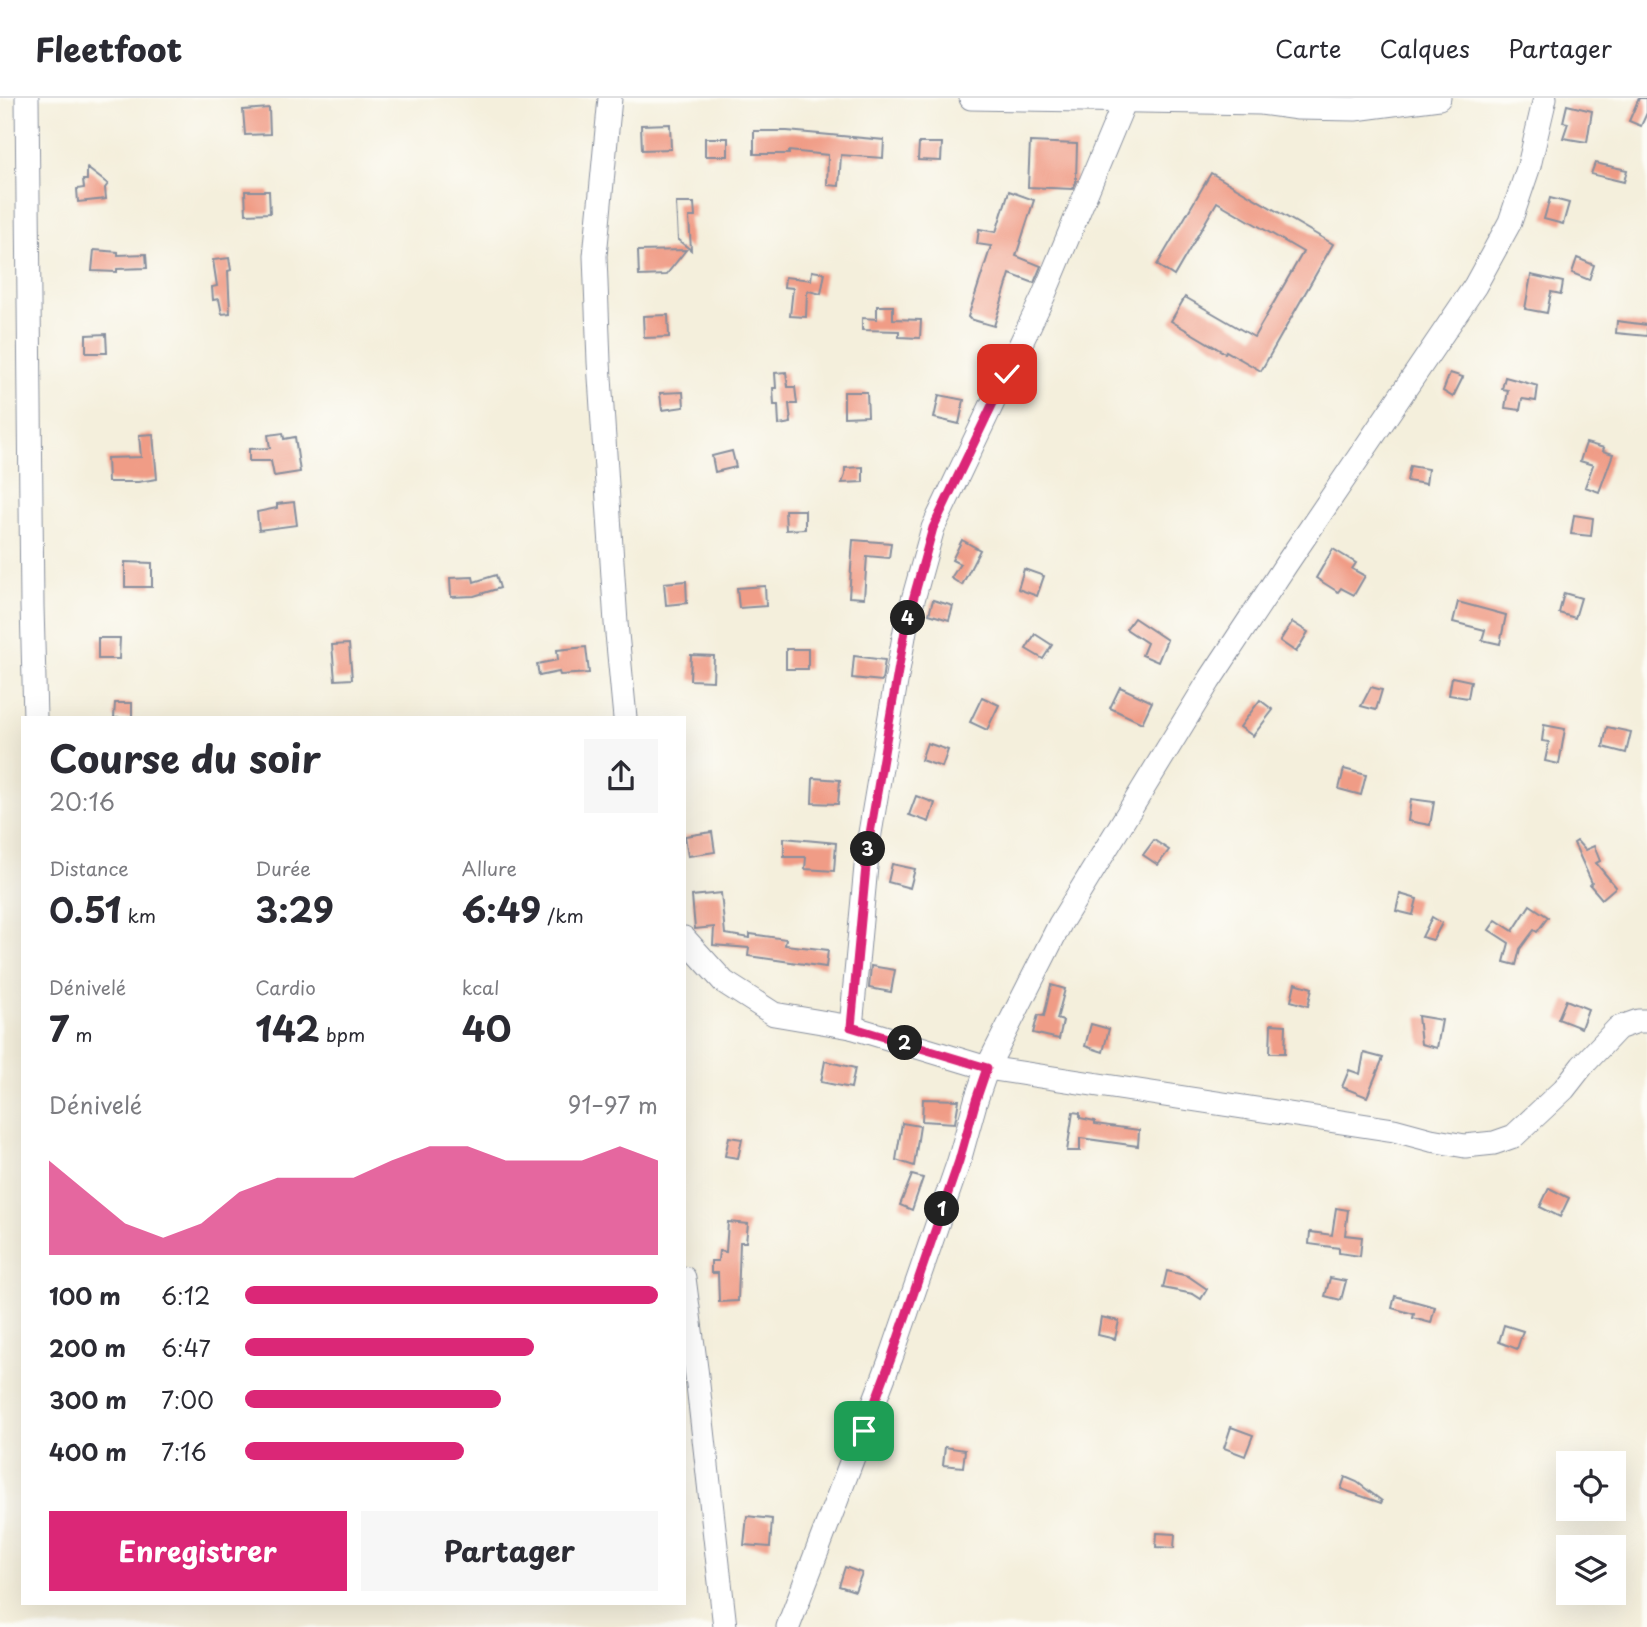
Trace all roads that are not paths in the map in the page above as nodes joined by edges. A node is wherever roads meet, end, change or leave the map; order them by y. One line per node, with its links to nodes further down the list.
1 (27, 98): 8 (street)
2 (610, 98): 9 (street)
3 (971, 98): 6 (street)
4 (1439, 98): 7 (street)
5 (1545, 98): 13 (street)
6 (1126, 100): 7 (street); 12 (street)
7 (1300, 103)
8 (35, 716)
9 (625, 716)
10 (686, 940): 12 (street)
11 (1647, 1021): 13 (street)
12 (851, 1027): 13 (street)
13 (987, 1068): 16 (street)
14 (686, 1293): 15 (street)
15 (726, 1627)
16 (788, 1627)

